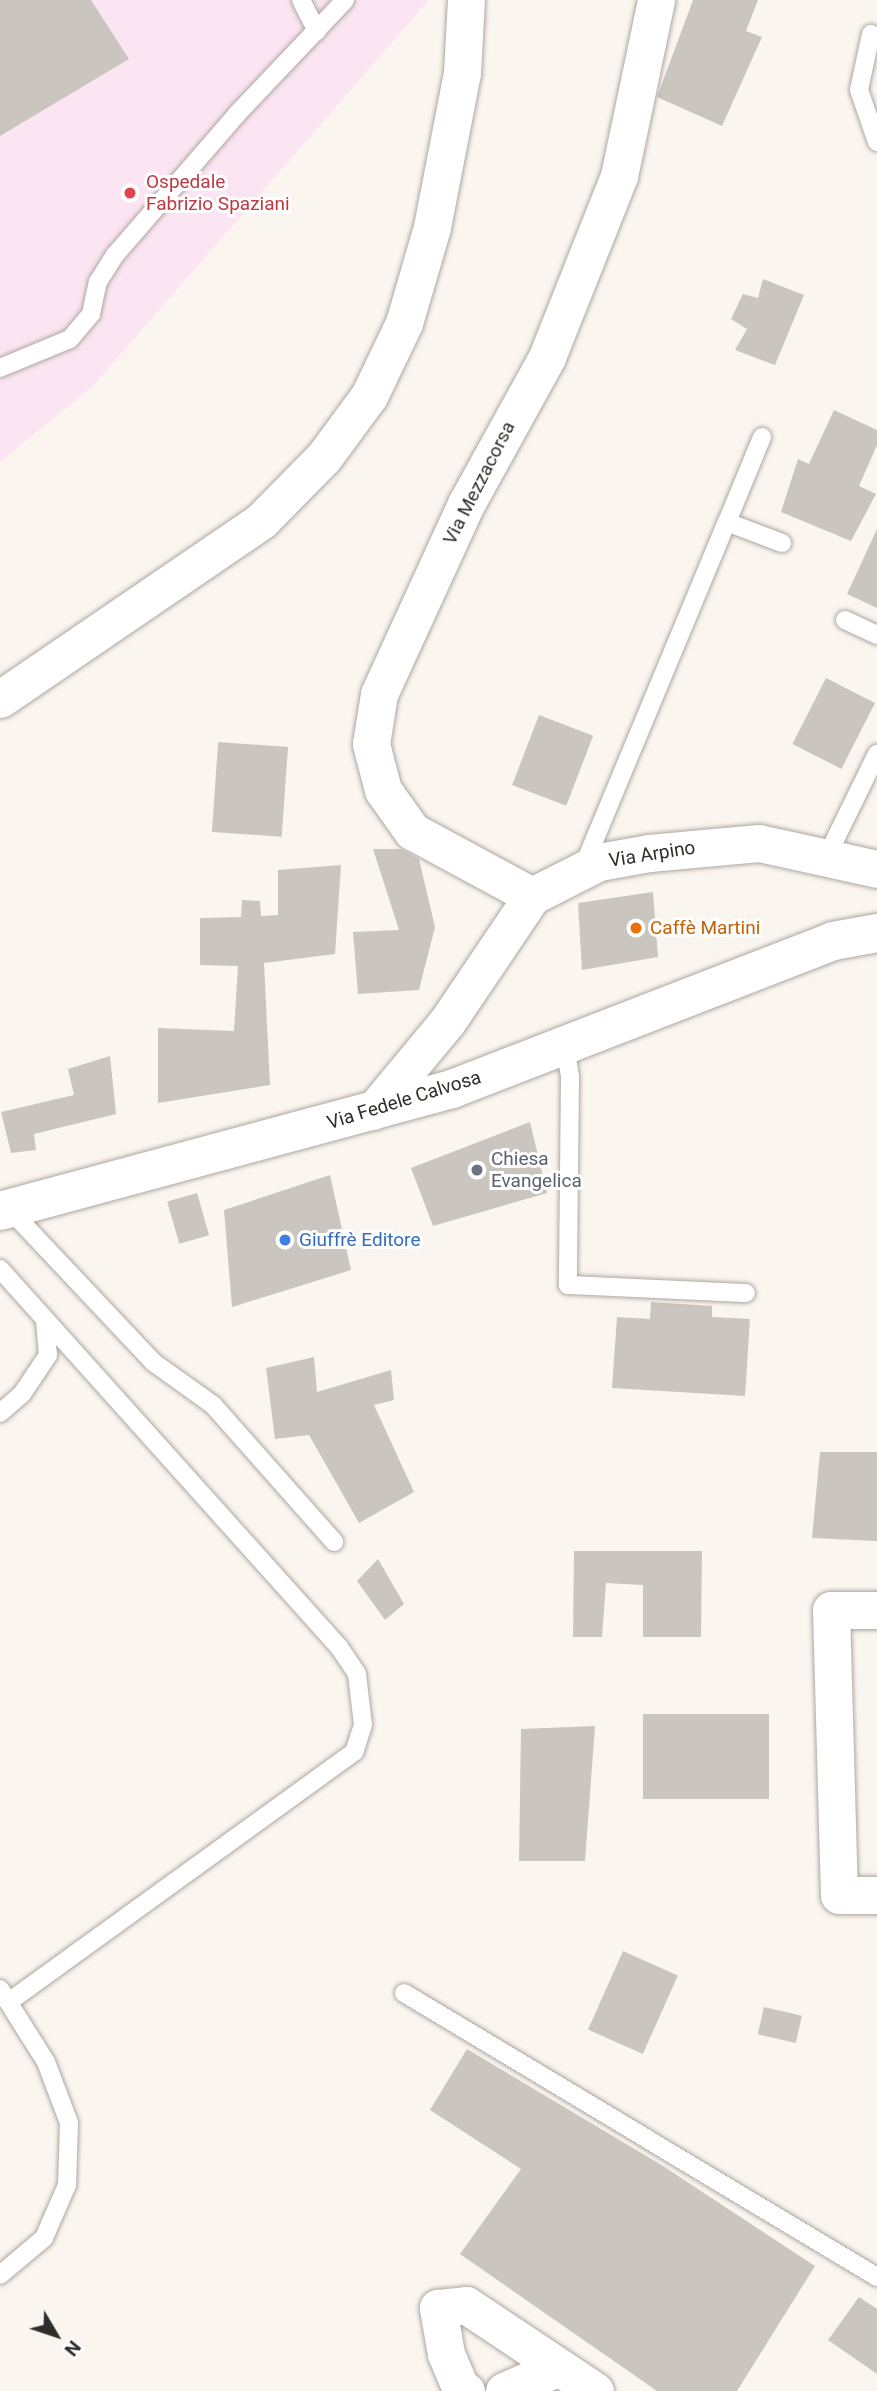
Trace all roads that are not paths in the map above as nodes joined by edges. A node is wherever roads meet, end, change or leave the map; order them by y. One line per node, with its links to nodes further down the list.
1 (301, 0): 5 (lane)
2 (345, 0): 5 (lane)
3 (466, 0): 14 (street)
4 (656, 0): 19 (street, Via Mezzacorsa)
5 (317, 32): 8 (lane)
6 (871, 34): 7 (lane)
7 (877, 142)
8 (0, 368)
9 (762, 437): 10 (lane)
10 (727, 522): 11 (lane); 18 (lane)
11 (782, 543)
12 (845, 620): 13 (lane)
13 (877, 635)
14 (0, 699)
15 (877, 754): 16 (lane)
16 (826, 858): 17 (street, Via Arpino); 18 (street, Via Arpino)
17 (877, 869)
18 (581, 871): 19 (street, Via Arpino)
19 (532, 896): 22 (street, Via Arpino)
20 (877, 933): 21 (street, Via Fedele Calvosa)
21 (565, 1045): 22 (street, Via Fedele Calvosa); 25 (lane)
22 (373, 1111): 23 (street, Via Fedele Calvosa)
23 (4, 1210): 30 (lane)
24 (0, 1269): 26 (lane)
25 (746, 1293)
26 (45, 1322): 27 (lane); 34 (lane)
27 (22, 1394): 28 (lane); 29 (lane)
28 (0, 1396)
29 (0, 1413)
30 (334, 1542)
31 (877, 1610): 32 (street)
32 (877, 1895)
33 (404, 1993): 36 (lane)
34 (5, 1995): 35 (lane)
35 (0, 2275)
36 (877, 2277)
37 (559, 2367): 38 (street); 39 (street); 40 (street)
38 (466, 2391)
39 (504, 2391)
40 (595, 2391)

